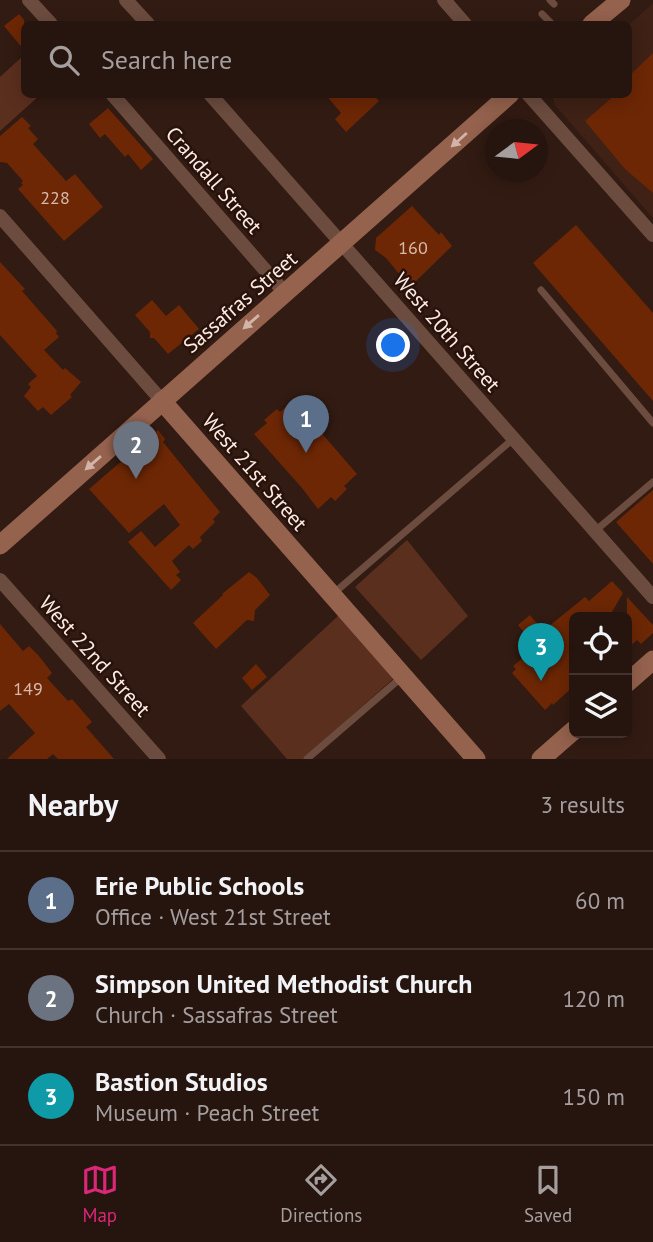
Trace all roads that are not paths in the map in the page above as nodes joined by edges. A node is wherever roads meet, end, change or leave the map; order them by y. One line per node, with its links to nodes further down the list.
1 (29, 0): 6 (street)
2 (126, 0): 7 (street)
3 (444, 0): 8 (street)
4 (621, 0): 10 (street)
5 (542, 14): 9 (lane)
6 (48, 21)
7 (145, 21)
8 (463, 21)
9 (549, 21)
10 (596, 21)
11 (115, 98): 19 (street, Crandall Street)
12 (214, 98): 17 (street, West 20th Street)
13 (506, 98): 17 (street, Sassafras Street, one-way to 17)
14 (532, 98): 16 (street)
15 (0, 216): 20 (street, West 21st Street)
16 (653, 236)
17 (342, 244): 19 (street, Sassafras Street); 22 (street, West 20th Street)
18 (541, 290): 21 (lane)
19 (285, 293): 20 (street, Sassafras Street, one-way to 20)
20 (162, 401): 25 (street, Sassafras Street, one-way to 25); 27 (street, West 21st Street)
21 (653, 423)
22 (514, 438): 24 (street, West 20th Street); 27 (lane)
23 (653, 482): 24 (lane)
24 (595, 531): 28 (street, West 20th Street)
25 (0, 545)
26 (0, 580): 33 (street, West 22nd Street)
27 (332, 595): 30 (street, West 21st Street)
28 (653, 597)
29 (653, 660): 31 (street)
30 (403, 676): 34 (lane); 35 (street, West 21st Street)
31 (632, 679)
32 (569, 734): 36 (street)
33 (159, 759)
34 (307, 759)
35 (477, 759)
36 (541, 759)

